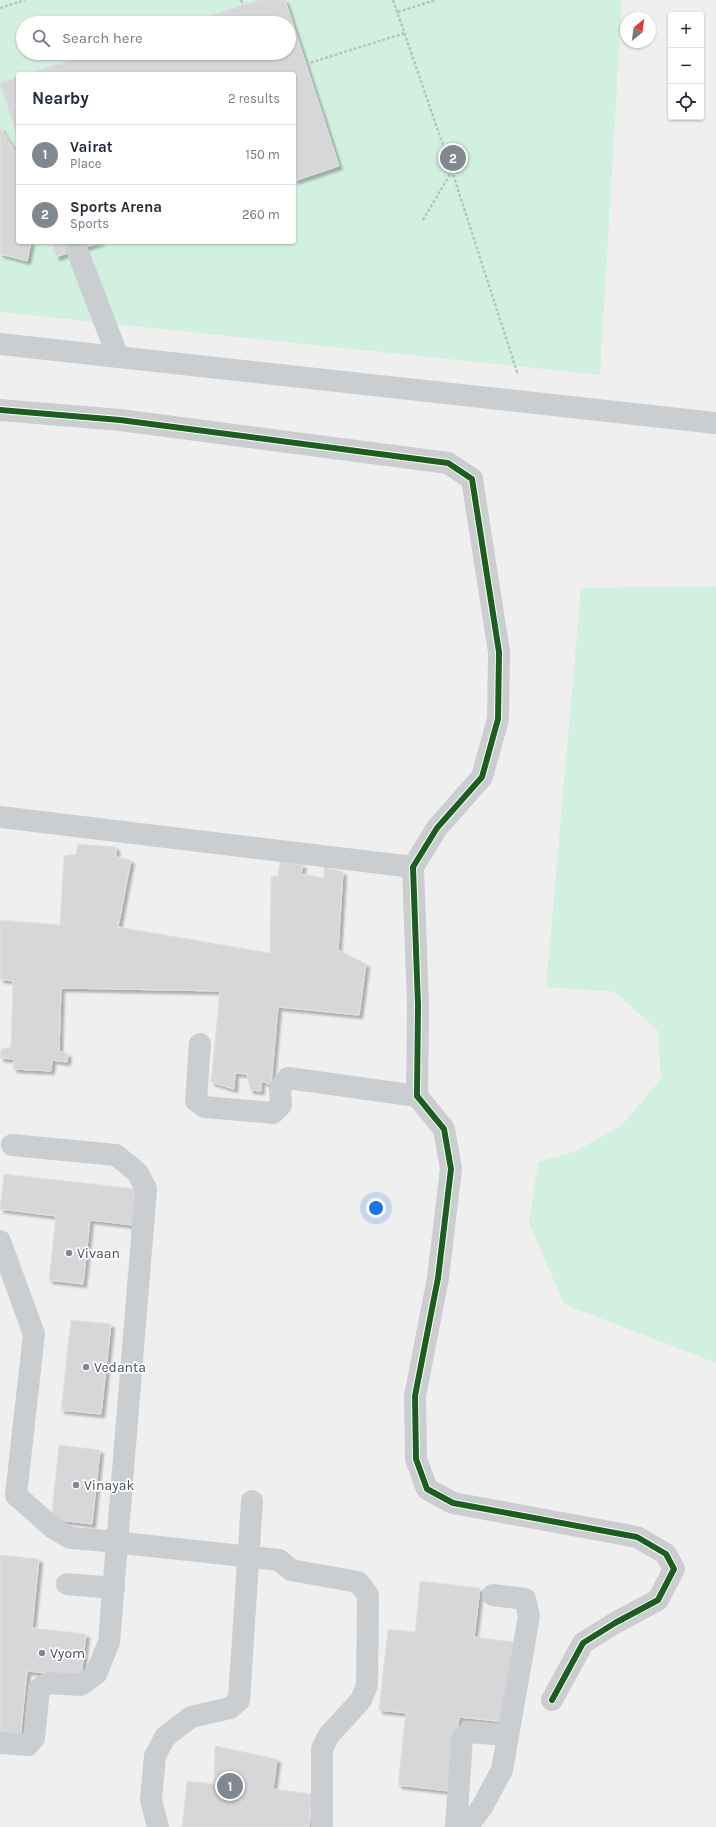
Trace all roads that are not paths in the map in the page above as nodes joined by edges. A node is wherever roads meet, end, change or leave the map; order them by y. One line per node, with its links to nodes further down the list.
1 (77, 250): 3 (street)
2 (0, 344): 3 (street)
3 (118, 357): 5 (street)
4 (0, 410): 7 (street)
5 (716, 423)
6 (0, 817): 7 (street)
7 (413, 867): 9 (street)
8 (200, 1044): 9 (street)
9 (417, 1096): 16 (street)
10 (12, 1145): 14 (street)
11 (0, 1241): 20 (street, bridge)
12 (252, 1500): 19 (street)
13 (67, 1584): 14 (street)
14 (114, 1588): 18 (street)
15 (493, 1595): 17 (street)
16 (552, 1700)
17 (508, 1735): 21 (street); 22 (street)
18 (0, 1744)
19 (158, 1827)
20 (322, 1827)
21 (456, 1827)
22 (467, 1827)

